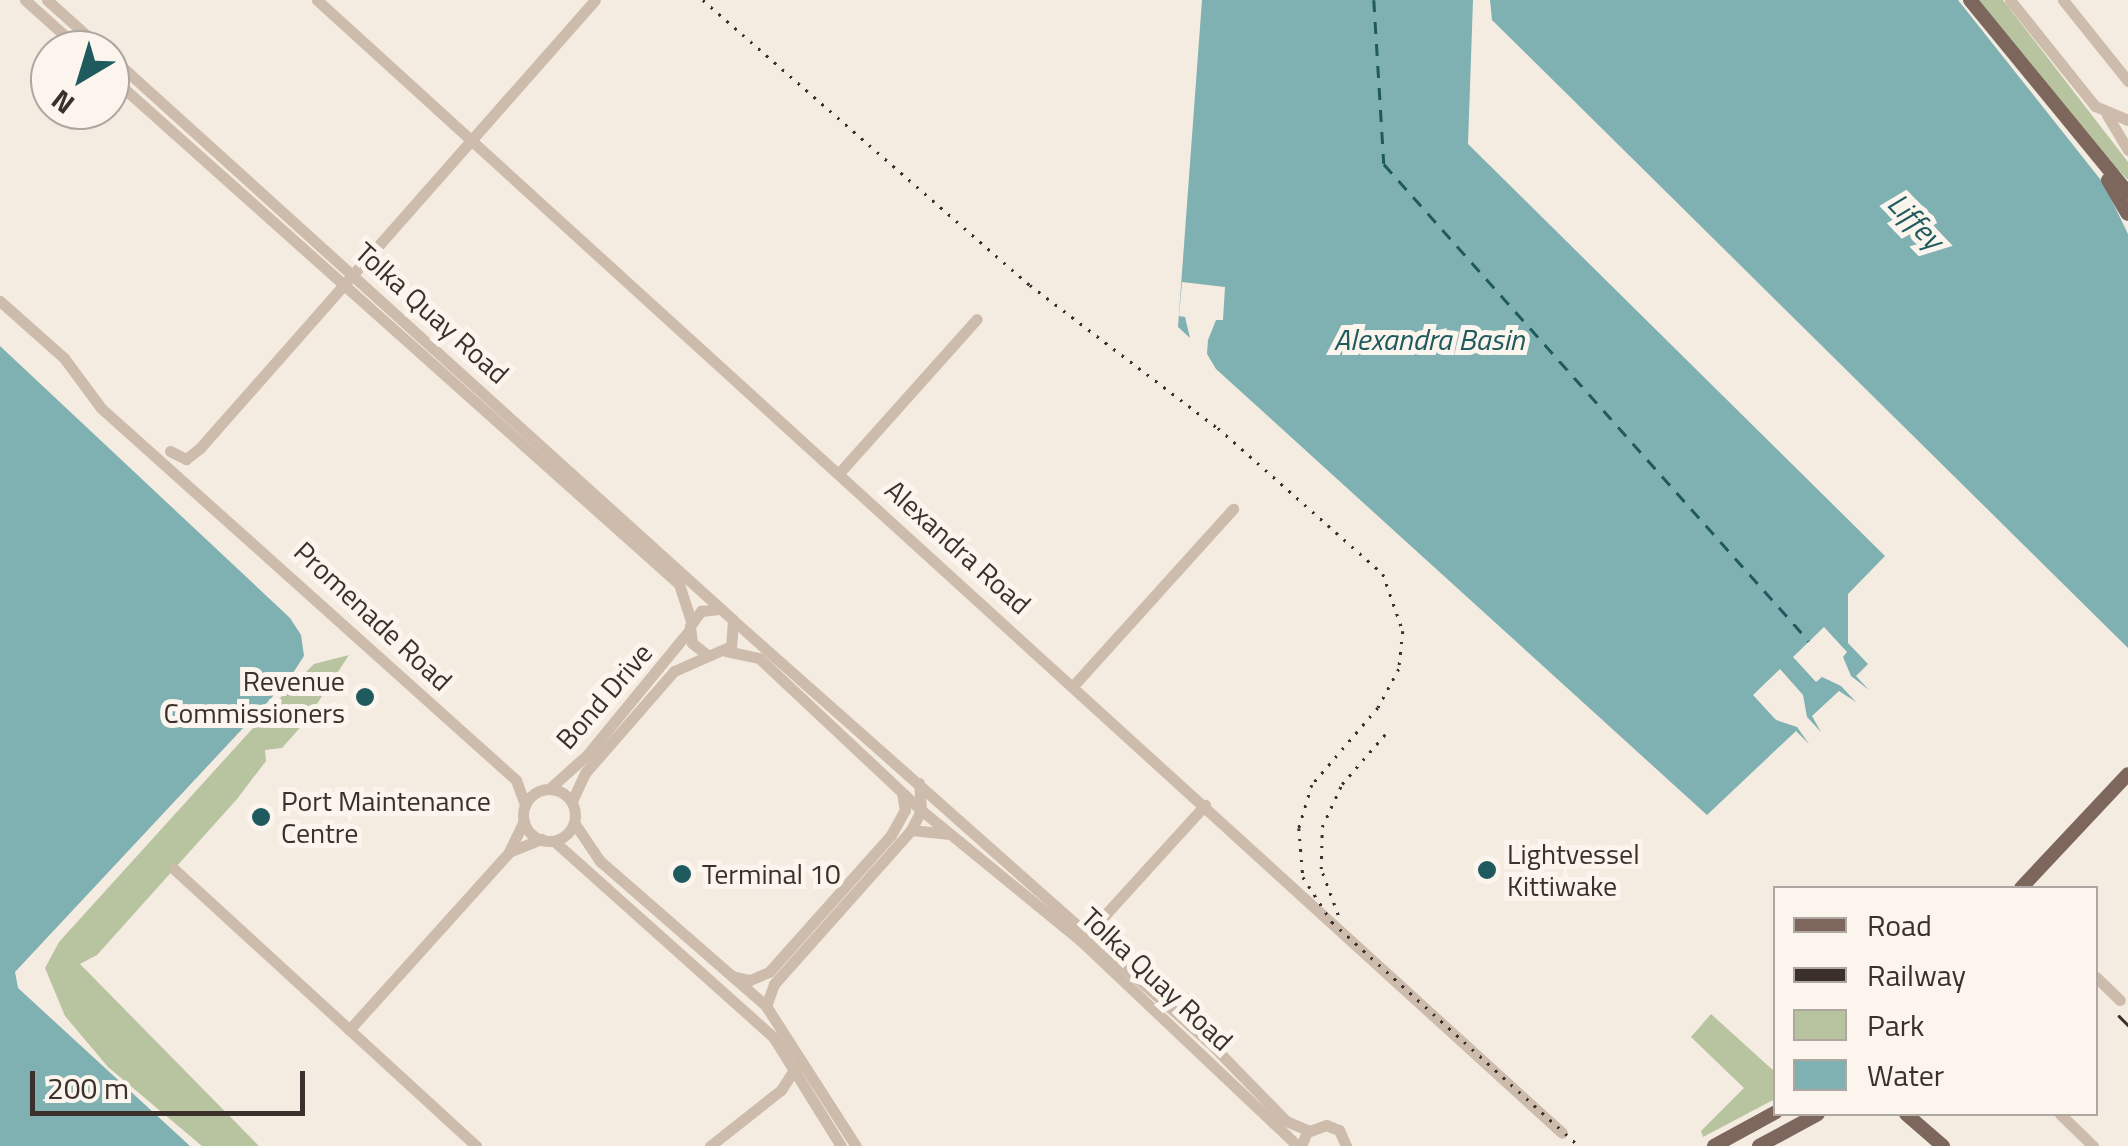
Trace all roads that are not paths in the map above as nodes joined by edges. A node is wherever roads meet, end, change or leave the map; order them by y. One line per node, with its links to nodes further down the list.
1 (26, 0): 8 (street)
2 (47, 0): 9 (street)
3 (317, 0): 15 (street, Alexandra Road)
4 (595, 0): 15 (street)
5 (1970, 0): 17 (main road)
6 (2010, 0): 13 (street)
7 (2062, 0): 11 (street)
8 (59, 30)
9 (81, 30)
10 (130, 74): 20 (street, Tolka Quay Road)
11 (2128, 81)
12 (130, 94): 21 (street, Tolka Quay Road)
13 (2107, 115): 14 (street); 16 (street)
14 (2128, 120)
15 (474, 142): 20 (street); 25 (street, Alexandra Road)
16 (2128, 150)
17 (2095, 159): 18 (main road); 19 (main road)
18 (2128, 193)
19 (2128, 214)
20 (354, 276): 21 (street); 27 (street, Tolka Quay Road)
21 (344, 288): 24 (street); 29 (street, Tolka Quay Road)
22 (0, 301): 41 (street, Promenade Road)
23 (978, 319): 25 (street)
24 (170, 452)
25 (840, 472): 32 (street, Alexandra Road)
26 (1233, 509): 32 (street)
27 (719, 609): 28 (street); 29 (street)
28 (733, 620): 30 (street); 34 (street, Tolka Quay Road)
29 (690, 626): 31 (street); 36 (street, Bond Drive)
30 (726, 650): 31 (street); 37 (street, Tolka Quay Road)
31 (706, 654): 39 (street, Bond Drive)
32 (1073, 686): 40 (street, Alexandra Road)
33 (2128, 774): 38 (main road)
34 (918, 783): 42 (street); 48 (street, Tolka Quay Road)
35 (2128, 783): 38 (main road)
36 (550, 788): 39 (street); 41 (street)
37 (902, 794): 42 (street, Tolka Quay Road); 54 (street)
38 (2105, 798): 52 (main road)
39 (572, 802): 44 (street)
40 (1206, 804): 53 (street); 67 (street, Alexandra Road)
41 (524, 805): 43 (street)
42 (921, 810): 45 (street); 46 (street, Tolka Quay Road)
43 (524, 821): 47 (street); 49 (street)
44 (574, 824): 47 (street); 54 (street)
45 (911, 830): 46 (street); 57 (street)
46 (958, 838): 50 (street, Tolka Quay Road)
47 (547, 840): 49 (street); 59 (street)
48 (986, 843): 50 (street); 53 (street, Tolka Quay Road)
49 (509, 852): 58 (street)
50 (977, 854): 53 (street, Tolka Quay Road)
51 (174, 869): 58 (street)
52 (2022, 886)
53 (1085, 937): 66 (street, Tolka Quay Road); 73 (street, Tolka Quay Road)
54 (724, 972): 57 (street)
55 (2098, 979): 56 (street)
56 (2120, 1000)
57 (766, 1006): 72 (street)
58 (350, 1030): 69 (street)
59 (796, 1067): 60 (street); 61 (street)
60 (781, 1090): 61 (street); 70 (street)
61 (819, 1108): 71 (street)
62 (1773, 1114): 75 (main road)
63 (1814, 1116): 76 (main road)
64 (1908, 1116): 68 (main road)
65 (2062, 1116): 77 (street)
66 (1309, 1130): 73 (street); 74 (street, Tolka Quay Road)
67 (1562, 1133)
68 (1939, 1145)
69 (476, 1146)
70 (710, 1146)
71 (840, 1146)
72 (856, 1146)
73 (1300, 1146)
74 (1346, 1146)
75 (1714, 1146)
76 (1759, 1146)
77 (2093, 1146)

